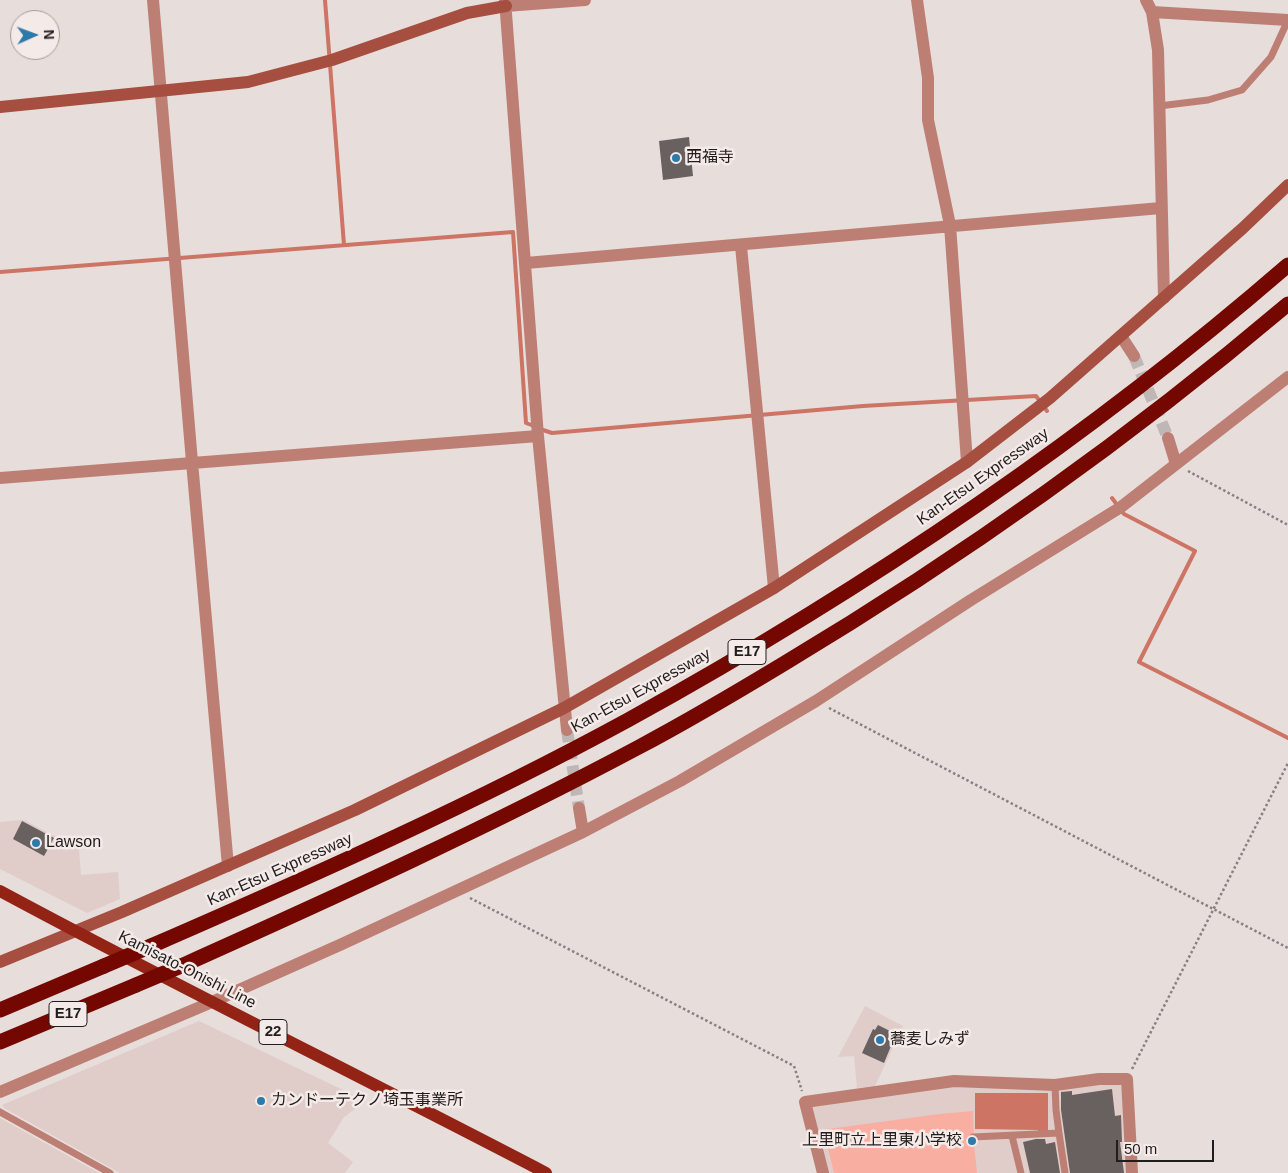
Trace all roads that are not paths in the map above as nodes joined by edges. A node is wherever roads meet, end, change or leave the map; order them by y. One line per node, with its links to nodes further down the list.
1 (153, 0): 8 (street)
2 (585, 0): 5 (street)
3 (916, 0): 13 (street)
4 (1146, 0): 6 (street)
5 (506, 3): 8 (street); 15 (street)
6 (1152, 12): 7 (street); 9 (street)
7 (1288, 20): 9 (lane)
8 (161, 91): 10 (street); 24 (street)
9 (1159, 106): 12 (street)
10 (0, 108)
11 (1288, 185): 17 (street)
12 (1161, 208): 13 (street); 17 (street)
13 (950, 225): 14 (street); 25 (street)
14 (741, 246): 15 (street); 28 (street)
15 (526, 264): 22 (street)
16 (1288, 265): 38 (highway, Kan-Etsu Expressway / E17, bridge)
17 (1164, 298): 19 (street)
18 (1288, 304): 39 (highway, E17, bridge)
19 (1121, 336): 20 (street); 25 (street)
20 (1134, 356)
21 (1288, 377): 26 (street)
22 (538, 436): 24 (street); 29 (street)
23 (1168, 438): 26 (street)
24 (192, 462): 27 (street); 33 (street)
25 (967, 462): 28 (street)
26 (1176, 464): 32 (street)
27 (0, 478)
28 (774, 588): 29 (street)
29 (564, 708): 30 (street); 33 (street)
30 (566, 730)
31 (579, 808): 32 (street)
32 (584, 832): 37 (street)
33 (228, 866): 35 (street)
34 (0, 891): 35 (main road, Kamisato-Onishi Line / 22)
35 (75, 931): 36 (street); 37 (main road, Kamisato-Onishi Line / 22)
36 (0, 962)
37 (212, 1002): 41 (street); 47 (main road, Kamisato-Onishi Line / 22)
38 (0, 1010)
39 (0, 1042)
40 (1055, 1085): 43 (lane); 48 (street); 51 (street)
41 (0, 1092)
42 (0, 1112): 46 (lane)
43 (1058, 1133): 44 (lane); 50 (lane)
44 (1012, 1136): 45 (lane); 49 (lane)
45 (973, 1137)
46 (110, 1173)
47 (546, 1173)
48 (823, 1173)
49 (1021, 1173)
50 (1064, 1173)
51 (1132, 1173)

